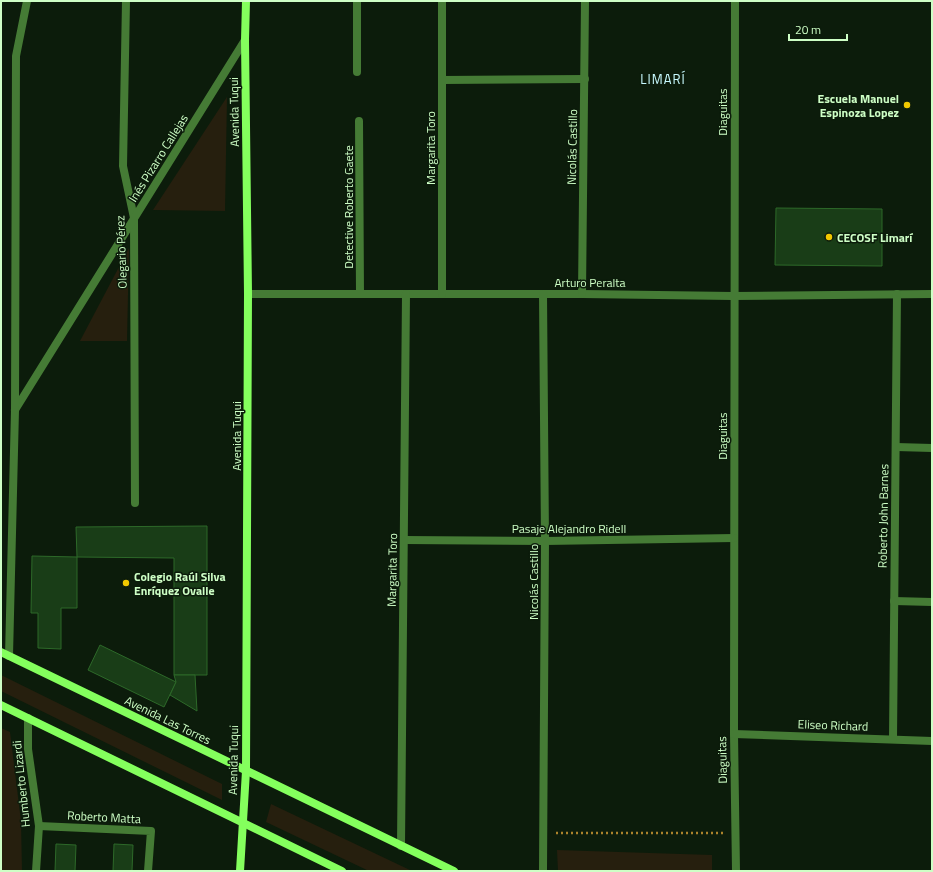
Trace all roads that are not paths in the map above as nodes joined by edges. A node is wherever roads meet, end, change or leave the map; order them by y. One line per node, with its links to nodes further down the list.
1 (27, 1): 23 (street)
2 (126, 1): 13 (street, Olegario Pérez)
3 (246, 1): 8 (street, Avenida Tuqui)
4 (357, 1): 9 (street)
5 (442, 1): 11 (street, Margarita Toro)
6 (585, 1): 10 (street, Nicolás Castillo)
7 (735, 1): 22 (street, Diaguitas)
8 (246, 40): 13 (street, Inés Pizarro Callejas); 14 (street, Avenida Tuqui)
9 (357, 72)
10 (585, 79): 11 (street); 19 (street, Nicolás Castillo)
11 (442, 80): 17 (street, Margarita Toro)
12 (359, 120): 15 (street, Detective Roberto Gaete)
13 (134, 218): 23 (street, Inés Pizarro Callejas); 26 (street, Olegario Pérez)
14 (248, 294): 15 (street, Arturo Peralta); 38 (street, Avenida Tuqui)
15 (360, 294): 16 (street, Arturo Peralta)
16 (406, 294): 17 (street, Arturo Peralta); 28 (street, Margarita Toro)
17 (442, 294): 18 (street, Arturo Peralta)
18 (542, 294): 19 (street, Arturo Peralta); 29 (street, Nicolás Castillo)
19 (582, 294): 22 (street, Arturo Peralta)
20 (897, 294): 21 (street, Arturo Peralta); 22 (street, Arturo Peralta); 24 (street, Roberto John Barnes)
21 (932, 294)
22 (734, 296): 27 (street, Diaguitas)
23 (15, 410): 32 (street)
24 (896, 447): 25 (street); 30 (street, Roberto John Barnes)
25 (932, 448)
26 (135, 503)
27 (734, 538): 29 (street, Pasaje Alejandro Ridell); 35 (street, Diaguitas)
28 (404, 540): 29 (street, Pasaje Alejandro Ridell); 41 (street, Margarita Toro)
29 (545, 541): 47 (street, Nicolás Castillo)
30 (894, 601): 31 (street); 36 (street, Roberto John Barnes)
31 (932, 602)
32 (5, 654): 38 (street, Avenida Las Torres)
33 (1, 705): 34 (street)
34 (28, 718): 39 (street); 40 (street, Humberto Lizardi)
35 (734, 734): 36 (street, Eliseo Richard); 48 (street, Diaguitas)
36 (893, 739): 37 (street, Eliseo Richard)
37 (932, 740)
38 (246, 771): 39 (street, Avenida Tuqui); 41 (street, Avenida Las Torres)
39 (243, 823): 44 (street, Avenida Tuqui); 45 (street)
40 (39, 826): 42 (street, Humberto Lizardi); 43 (street, Roberto Matta)
41 (401, 846): 46 (street, Avenida Las Torres)
42 (36, 871)
43 (148, 871)
44 (240, 871)
45 (342, 871)
46 (454, 871)
47 (543, 871)
48 (736, 871)

